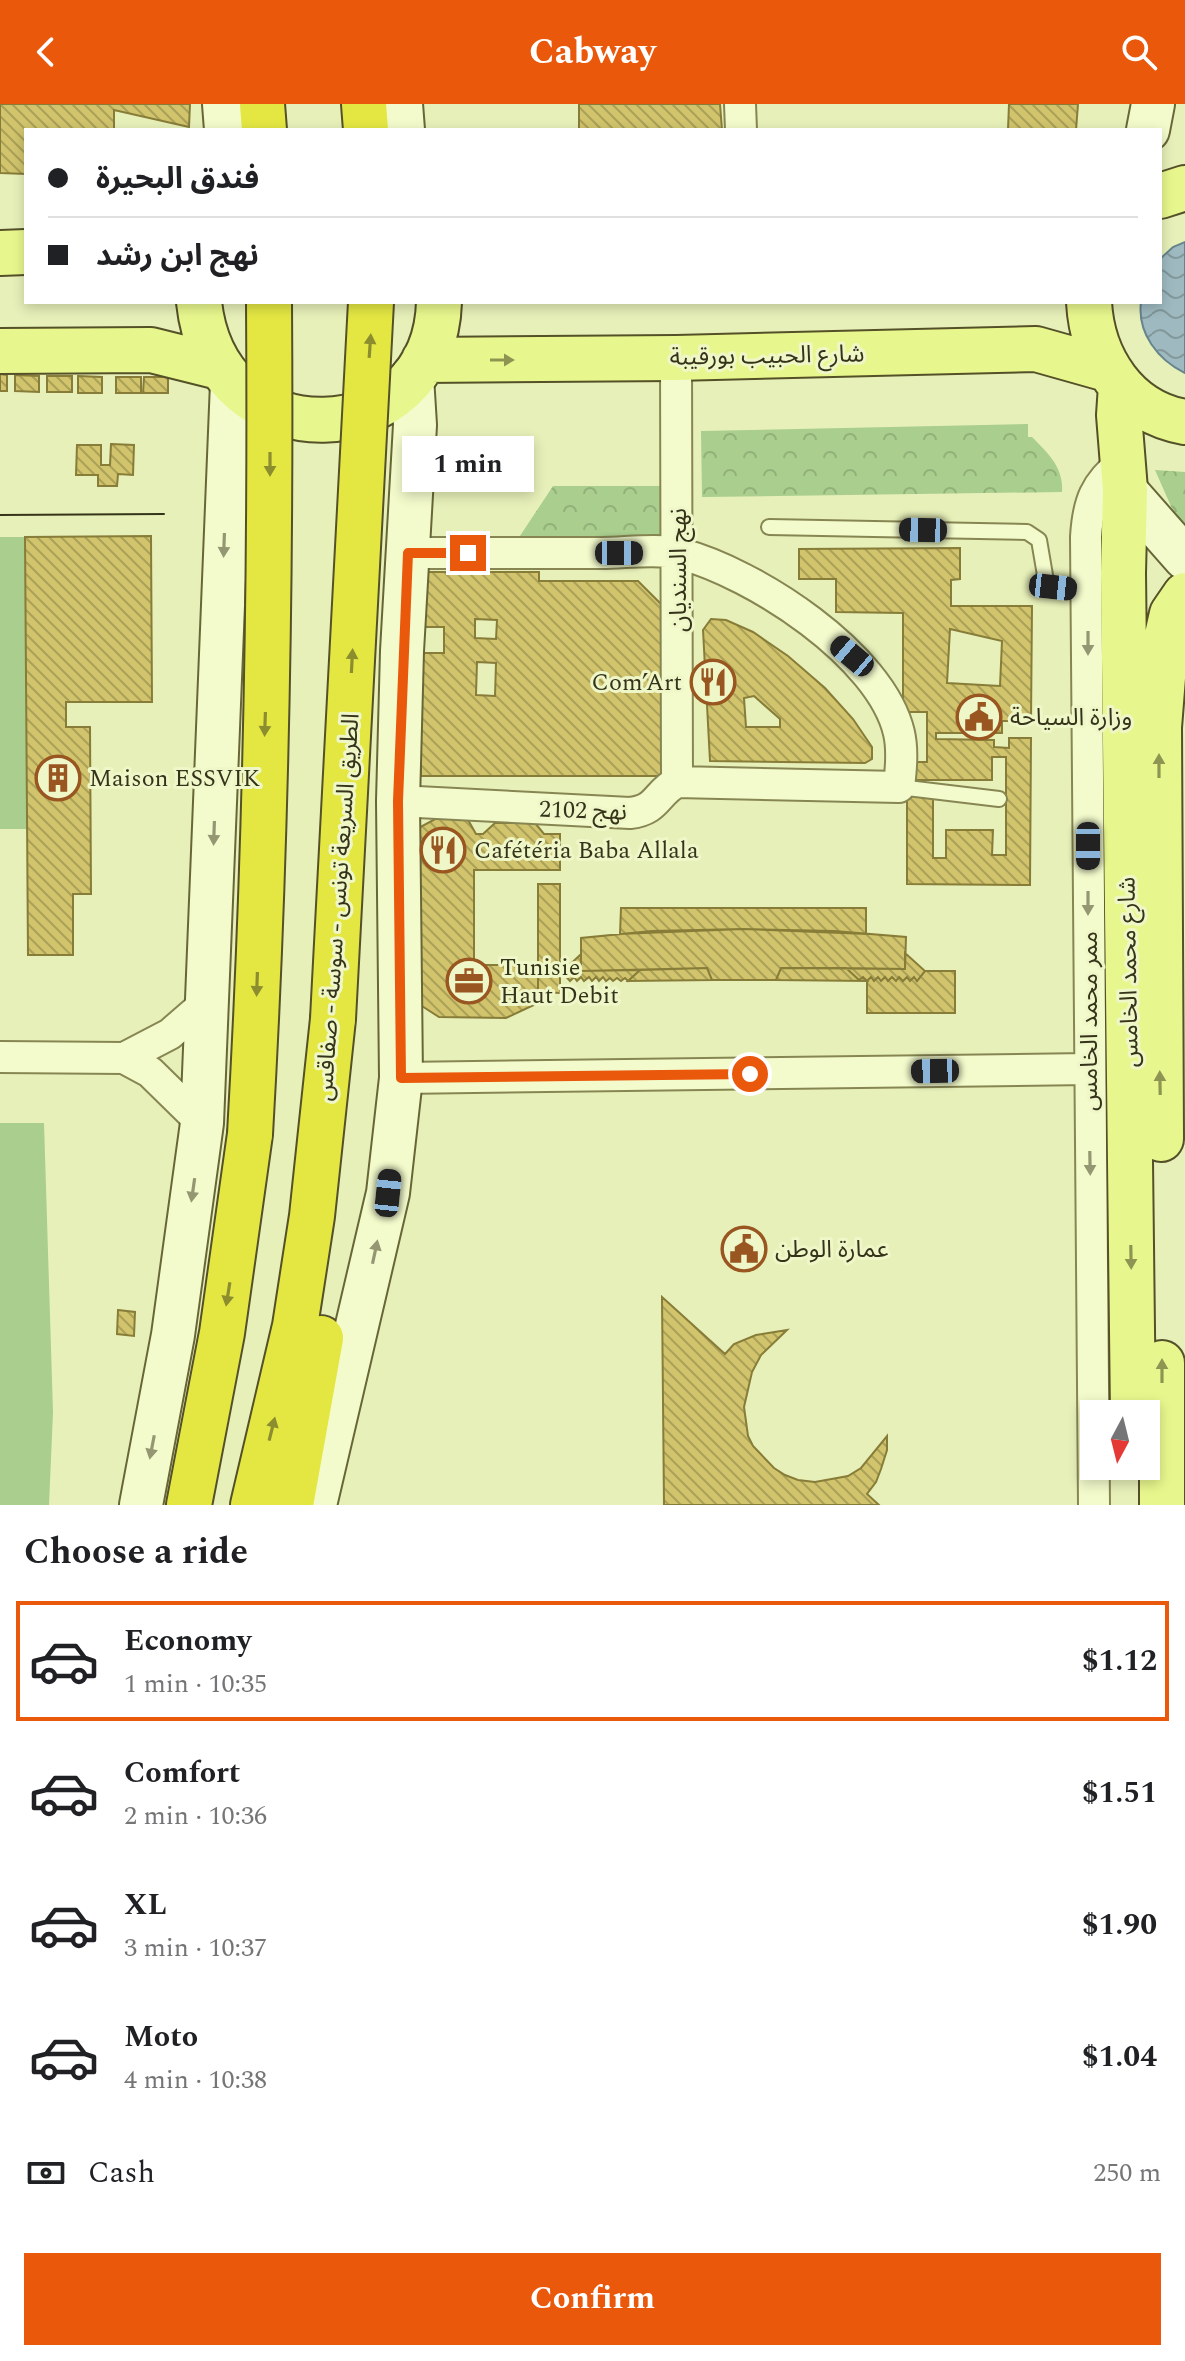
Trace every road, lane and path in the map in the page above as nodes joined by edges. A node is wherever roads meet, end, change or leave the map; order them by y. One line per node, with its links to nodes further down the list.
1 (224, 104): 7 (street)
2 (262, 104): 8 (highway)
3 (364, 104): 9 (highway)
4 (401, 104): 10 (street)
5 (740, 104): 11 (street)
6 (1153, 104): 12 (street)
7 (226, 128)
8 (264, 128)
9 (366, 128)
10 (403, 128)
11 (741, 128)
12 (1148, 128)
13 (1185, 188): 14 (main road)
14 (1162, 195)
15 (24, 252): 16 (main road)
16 (0, 253)
17 (199, 304): 25 (main road)
18 (269, 304): 49 (highway, one-way to 49, bridge)
19 (371, 304): 44 (highway, الطريق السريعة تونس - سوسة - صفاقس, one-way to 19, bridge)
20 (439, 304): 24 (main road)
21 (1089, 304): 26 (main road)
22 (0, 351): 25 (main road)
23 (676, 358): 24 (main road, شارع الحبيب بورقيبة, one-way to 23); 26 (main road, شارع الحبيب بورقيبة); 31 (street, نهج السنديان)
24 (418, 368): 25 (main road); 30 (street)
25 (226, 375): 39 (street, one-way to 39)
26 (1114, 378): 27 (main road); 28 (main road, شارع محمد الخامس)
27 (1185, 422)
28 (1124, 476): 32 (street); 33 (street, ممر محمد الخامس); 46 (main road, شارع محمد الخامس, one-way to 46)
29 (769, 527): 33 (lane)
30 (408, 553): 31 (street); 38 (street)
31 (679, 553): 35 (street, نهج السنديان); 36 (street)
32 (1185, 558)
33 (1088, 590): 42 (street, ممر محمد الخامس, one-way to 42)
34 (1185, 595): 55 (main road, شارع محمد الخامس, one-way to 34)
35 (677, 782): 36 (street); 38 (street, نهج 2102)
36 (899, 787): 37 (lane)
37 (999, 799)
38 (398, 801): 43 (street)
39 (208, 1001): 41 (street); 45 (street)
40 (0, 1057): 41 (street)
41 (124, 1058): 45 (street)
42 (1088, 1069): 43 (street); 53 (street, ممر محمد الخامس, one-way to 53)
43 (401, 1078): 52 (street, one-way to 43)
44 (327, 1088): 50 (highway, الطريق السريعة تونس - سوسة - صفاقس, one-way to 44); 51 (highway)
45 (202, 1123): 48 (street, one-way to 48)
46 (1133, 1400)
47 (1133, 1480): 54 (main road)
48 (141, 1505)
49 (189, 1505)
50 (253, 1505)
51 (291, 1505)
52 (315, 1505)
53 (1094, 1505)
54 (1134, 1505)
55 (1162, 1505)

